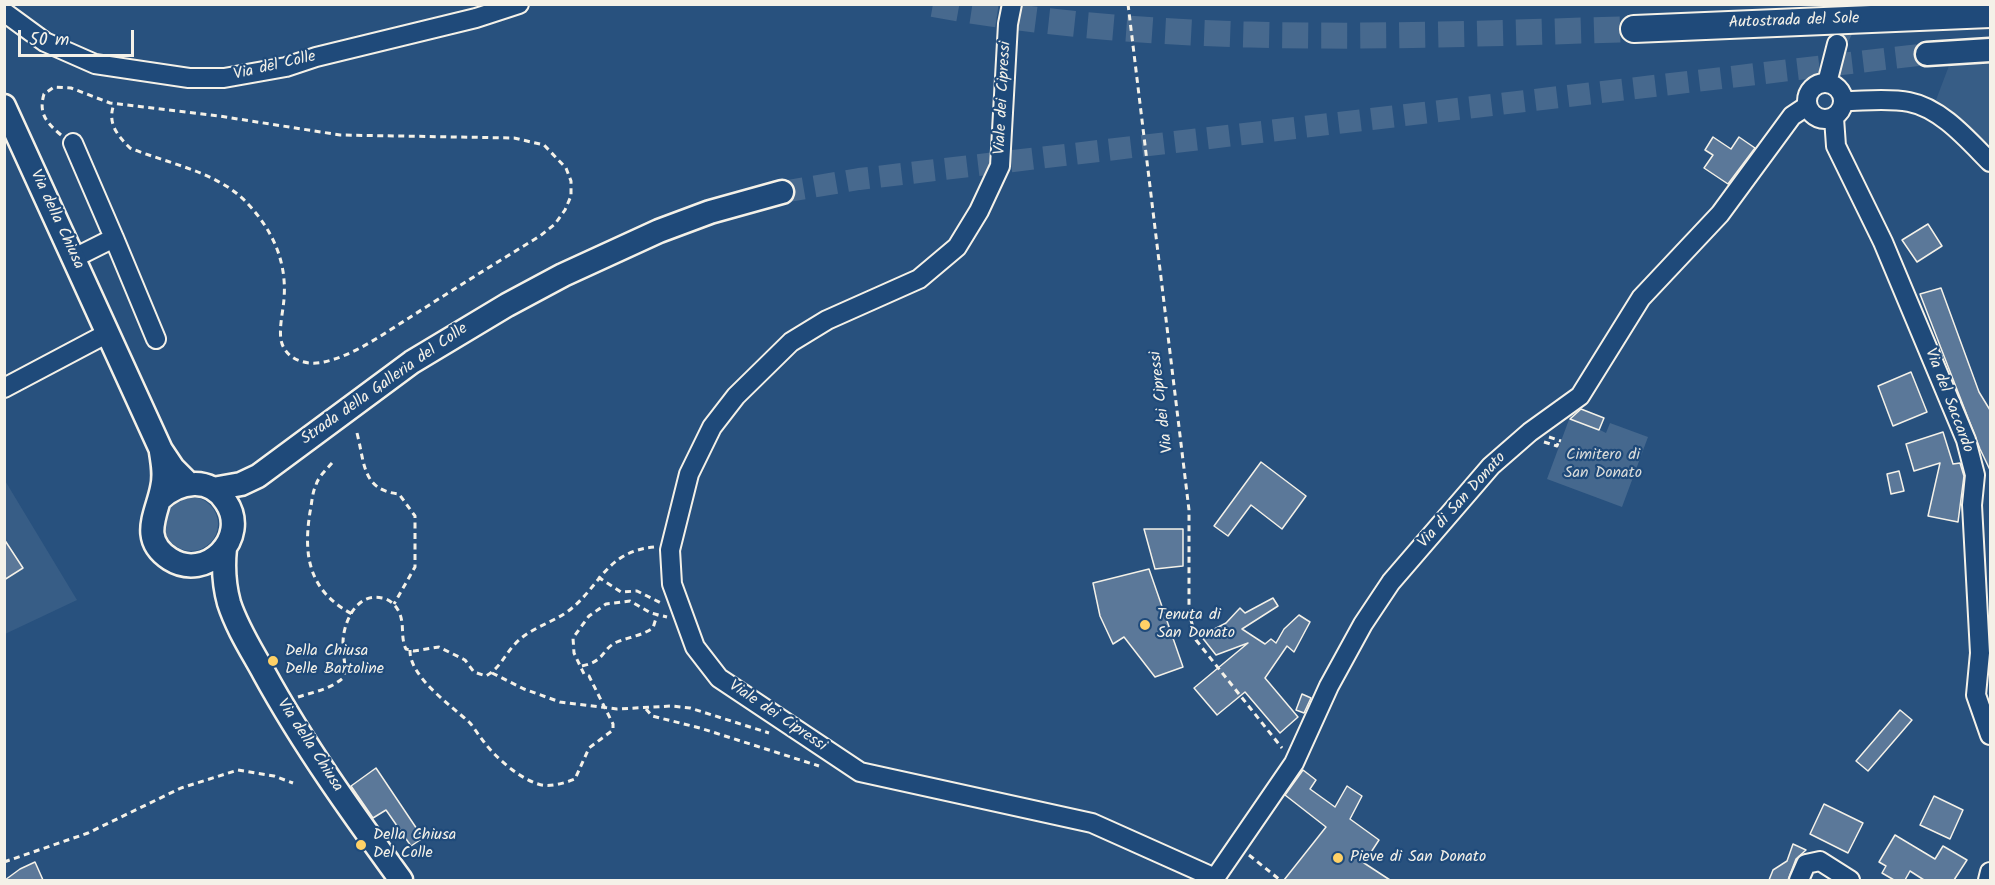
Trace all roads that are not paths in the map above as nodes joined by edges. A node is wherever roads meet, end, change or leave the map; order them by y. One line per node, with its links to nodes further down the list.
1 (519, 4): 3 (street, Via del Colle)
2 (1012, 4): 35 (street, Viale dei Cipressi)
3 (4, 12)
4 (1990, 14): 5 (highway, Autostrada del Sole)
5 (1634, 29)
6 (1837, 44): 9 (street)
7 (1990, 50): 8 (main road)
8 (1927, 54)
9 (1827, 83): 10 (street); 12 (street)
10 (1844, 101): 13 (street); 15 (street)
11 (4, 106): 18 (main road, Via della Chiusa)
12 (1808, 106): 13 (street); 35 (street, Via di San Donato)
13 (1834, 118): 27 (street, Via del Saccardo)
14 (72, 143): 17 (street)
15 (1990, 162)
16 (782, 192): 23 (main road, Strada della Galleria del Colle)
17 (114, 237): 18 (street); 20 (street)
18 (74, 258): 19 (main road, Via della Chiusa)
19 (108, 333): 21 (street); 22 (main road, Via della Chiusa)
20 (156, 339)
21 (4, 388)
22 (161, 450): 24 (main road, Via della Chiusa); 26 (main road, Via della Chiusa)
23 (258, 476): 25 (main road, Strada della Galleria del Colle); 28 (main road, Strada della Galleria del Colle)
24 (189, 484): 25 (main road); 26 (main road)
25 (213, 489): 28 (main road)
26 (159, 500): 30 (main road, Via della Chiusa)
27 (1981, 505): 32 (street, Via del Saccardo)
28 (233, 522): 29 (main road, Via della Chiusa)
29 (225, 549): 30 (main road); 31 (main road, Via della Chiusa)
30 (194, 565): 31 (main road, Via della Chiusa)
31 (230, 604): 36 (main road, Via della Chiusa)
32 (1990, 735)
33 (1803, 872): 37 (street)
34 (1990, 872): 38 (street)
35 (1216, 879)
36 (401, 880)
37 (1850, 880)
38 (1988, 880)

